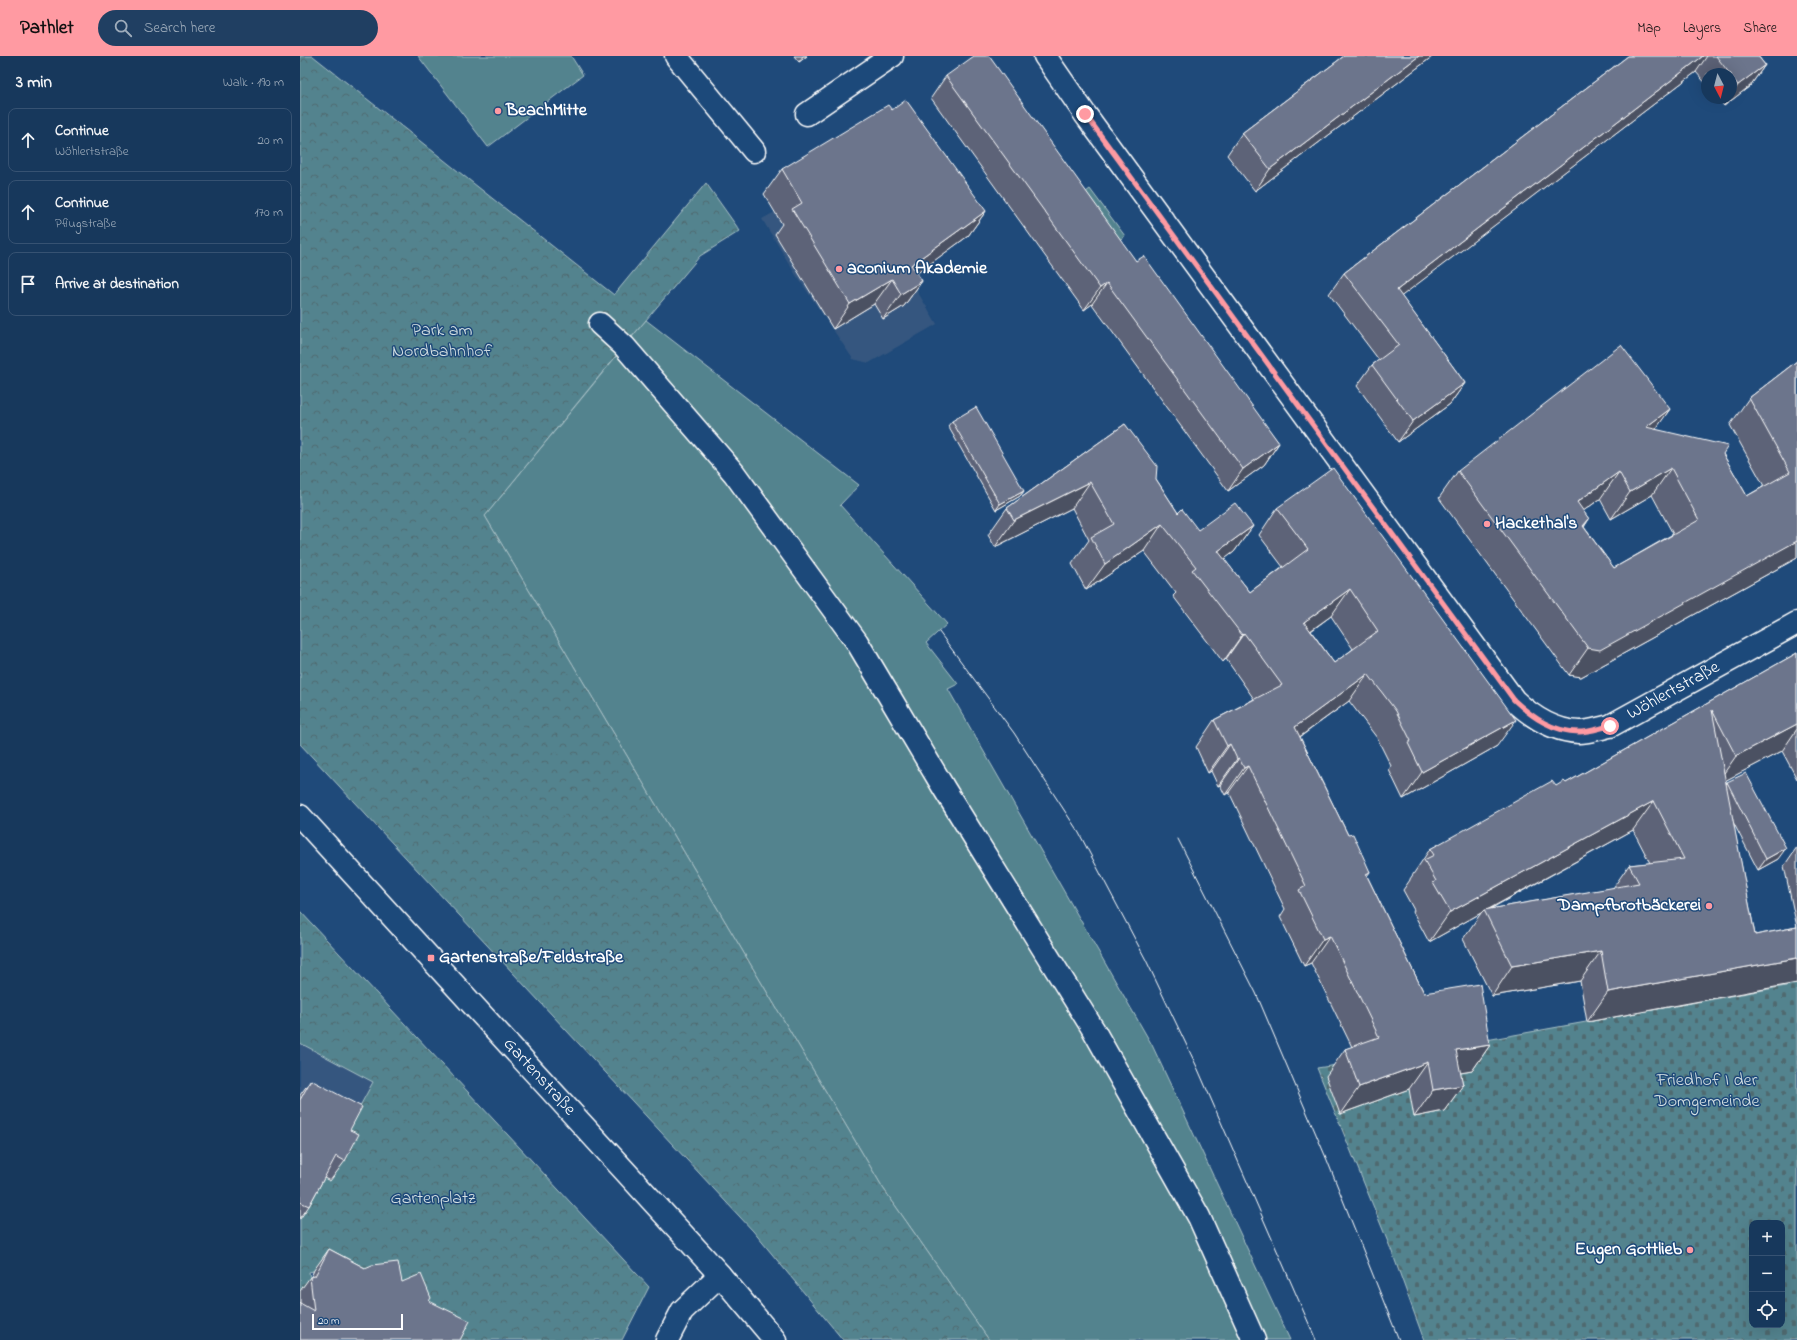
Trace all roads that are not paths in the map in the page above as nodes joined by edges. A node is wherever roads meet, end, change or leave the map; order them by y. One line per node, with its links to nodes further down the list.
1 (676, 56): 5 (street)
2 (892, 56): 4 (street)
3 (1045, 56): 7 (street, Wöhlertstraße)
4 (807, 114)
5 (754, 151)
6 (600, 324): 12 (street)
7 (1797, 623)
8 (302, 822): 9 (street, Gartenstraße)
9 (720, 1274): 10 (street); 11 (street, Gartenstraße)
10 (667, 1340)
11 (775, 1340)
12 (1254, 1340)

